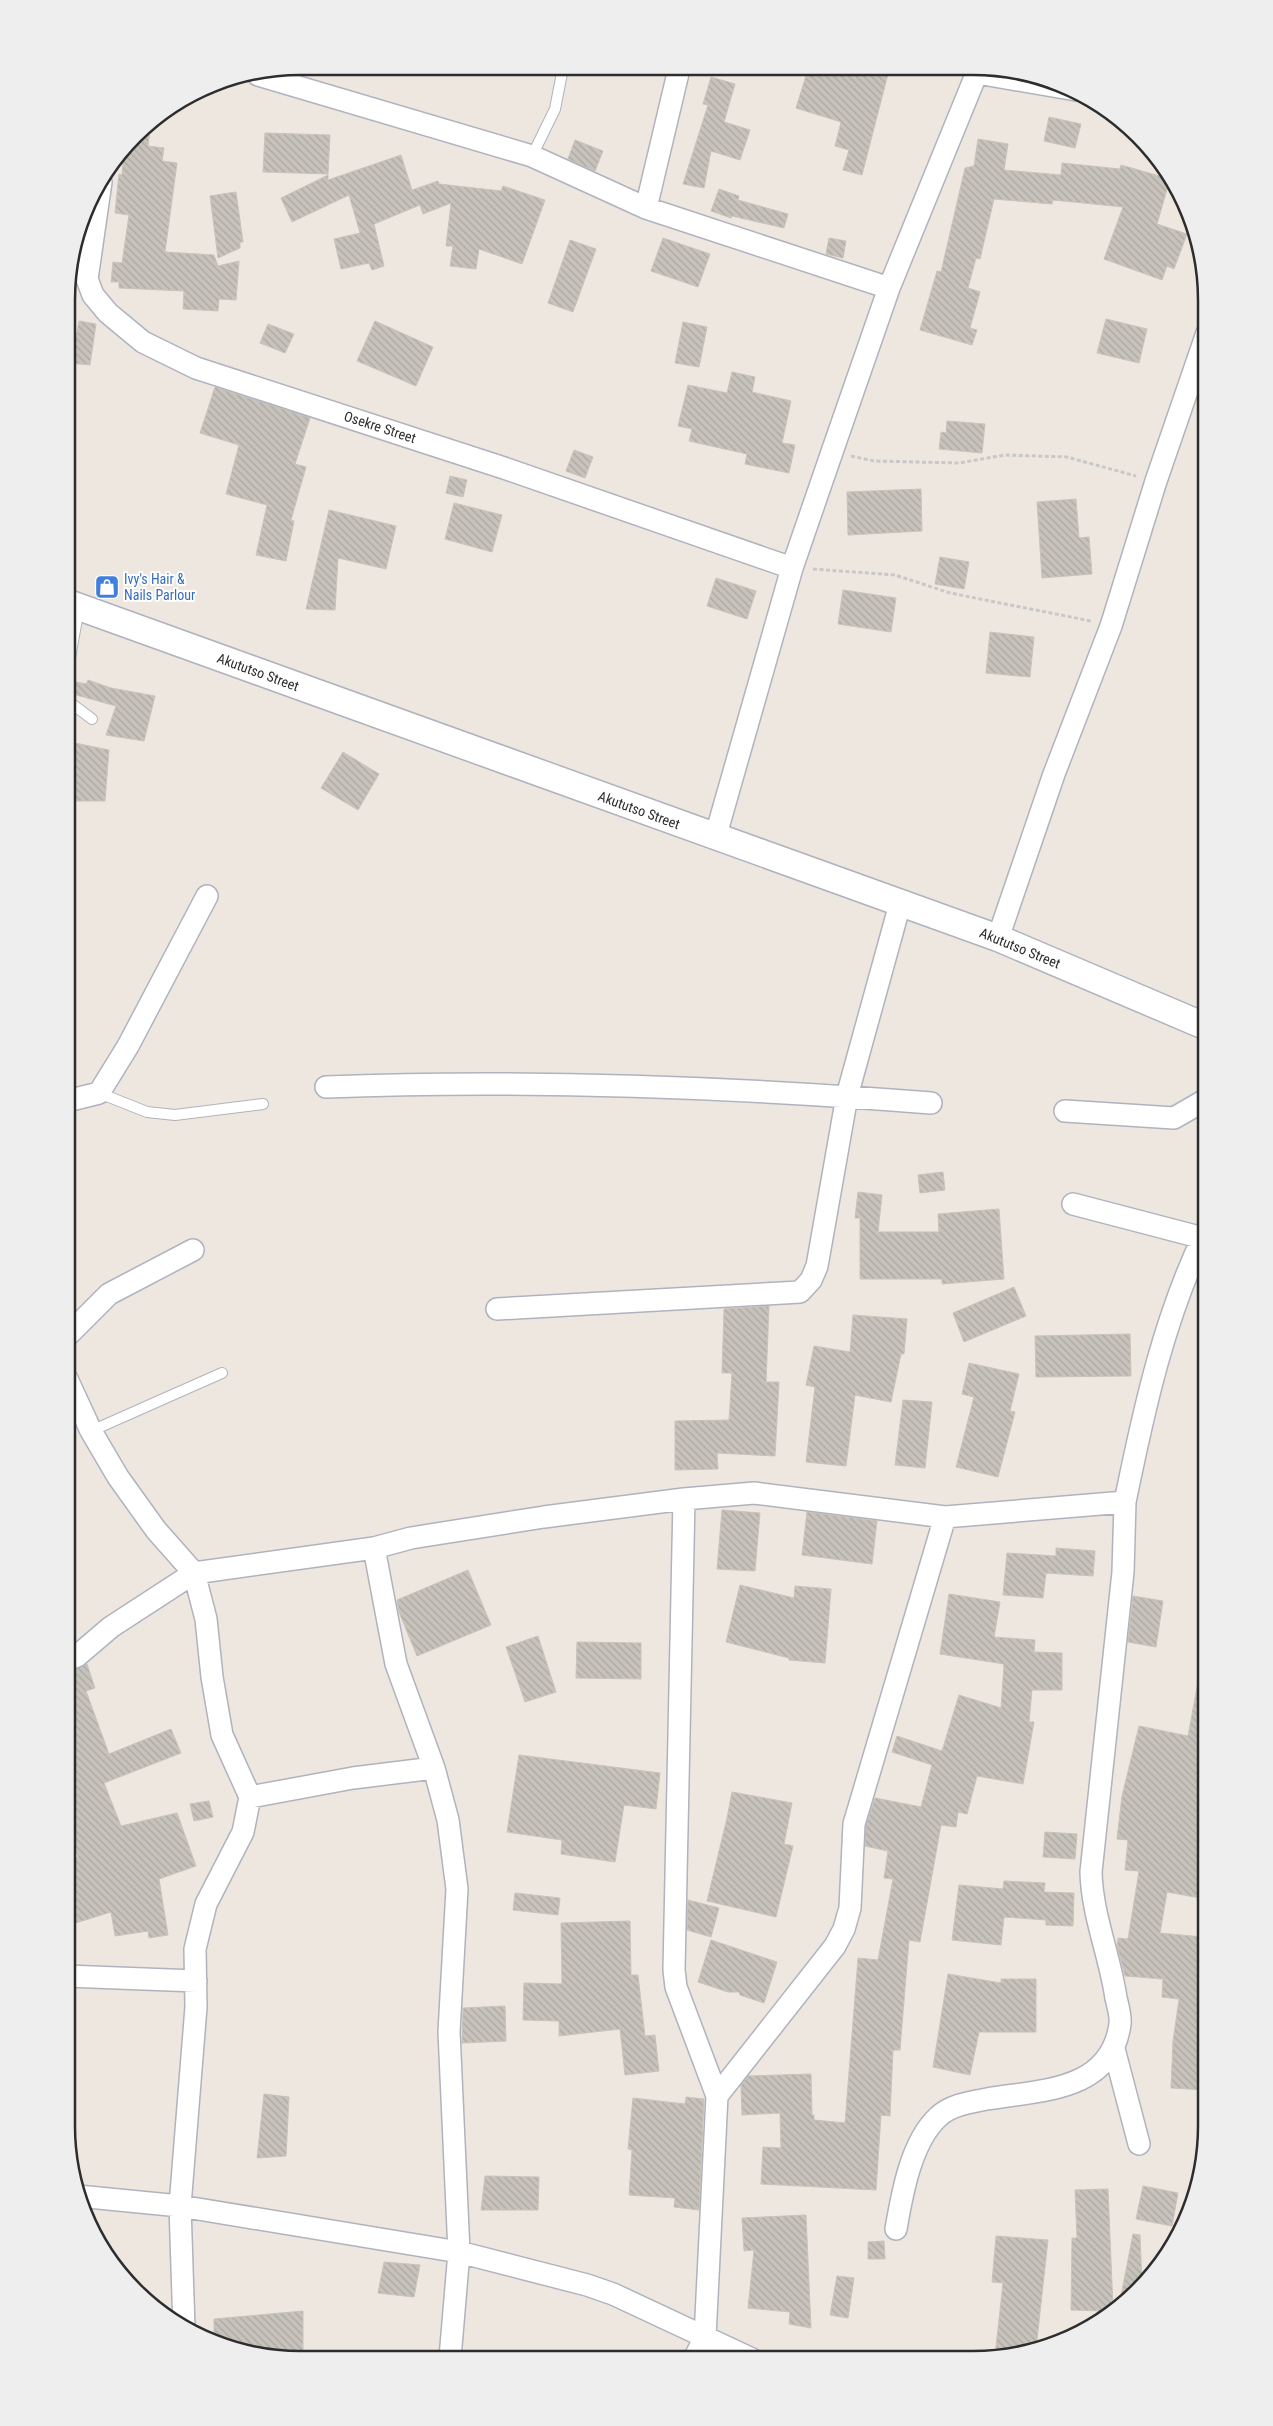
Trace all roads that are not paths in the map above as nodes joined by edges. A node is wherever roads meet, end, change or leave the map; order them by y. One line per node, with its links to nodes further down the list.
1 (561, 75): 5 (lane)
2 (678, 75): 7 (street)
3 (976, 75): 9 (street)
4 (269, 77): 5 (street)
5 (532, 156): 7 (street)
6 (95, 207): 8 (street, Osekre Street)
7 (646, 208): 9 (street)
8 (78, 278): 11 (street, Osekre Street)
9 (889, 288): 11 (street)
10 (1198, 359): 18 (street)
11 (792, 568): 15 (street)
12 (75, 605): 15 (street, Akututso Street)
13 (75, 707): 14 (lane)
14 (92, 720)
15 (715, 838): 17 (street, Akututso Street)
16 (207, 896): 21 (street)
17 (900, 904): 18 (street, Akututso Street); 22 (street)
18 (998, 938): 19 (street, Akututso Street)
19 (1198, 1024)
20 (326, 1087): 22 (street)
21 (99, 1093): 23 (street); 25 (lane)
22 (847, 1096): 24 (street); 32 (street)
23 (75, 1099)
24 (931, 1103)
25 (263, 1104)
26 (1198, 1104): 27 (street)
27 (1065, 1111)
28 (1073, 1204): 29 (street)
29 (1198, 1232)
30 (193, 1250): 33 (street)
31 (1198, 1251): 38 (street)
32 (497, 1309)
33 (75, 1328)
34 (222, 1373): 36 (lane)
35 (75, 1397): 36 (street)
36 (90, 1431): 41 (street)
37 (684, 1498): 39 (street); 40 (street); 48 (street)
38 (1125, 1502): 39 (street); 47 (street)
39 (945, 1517): 48 (street)
40 (374, 1548): 41 (street); 43 (street)
41 (194, 1573): 42 (street); 44 (street)
42 (75, 1657)
43 (434, 1768): 44 (street); 53 (street)
44 (250, 1797): 46 (street)
45 (75, 1976): 46 (street)
46 (196, 1981): 51 (street)
47 (1114, 2049): 49 (street); 52 (street)
48 (718, 2096): 55 (street)
49 (1139, 2144)
50 (86, 2197): 51 (street)
51 (180, 2206): 53 (street); 54 (street)
52 (896, 2229)
53 (459, 2252): 55 (street); 56 (street)
54 (184, 2319)
55 (705, 2337): 57 (street); 58 (street)
56 (451, 2351)
57 (698, 2351)
58 (735, 2351)

